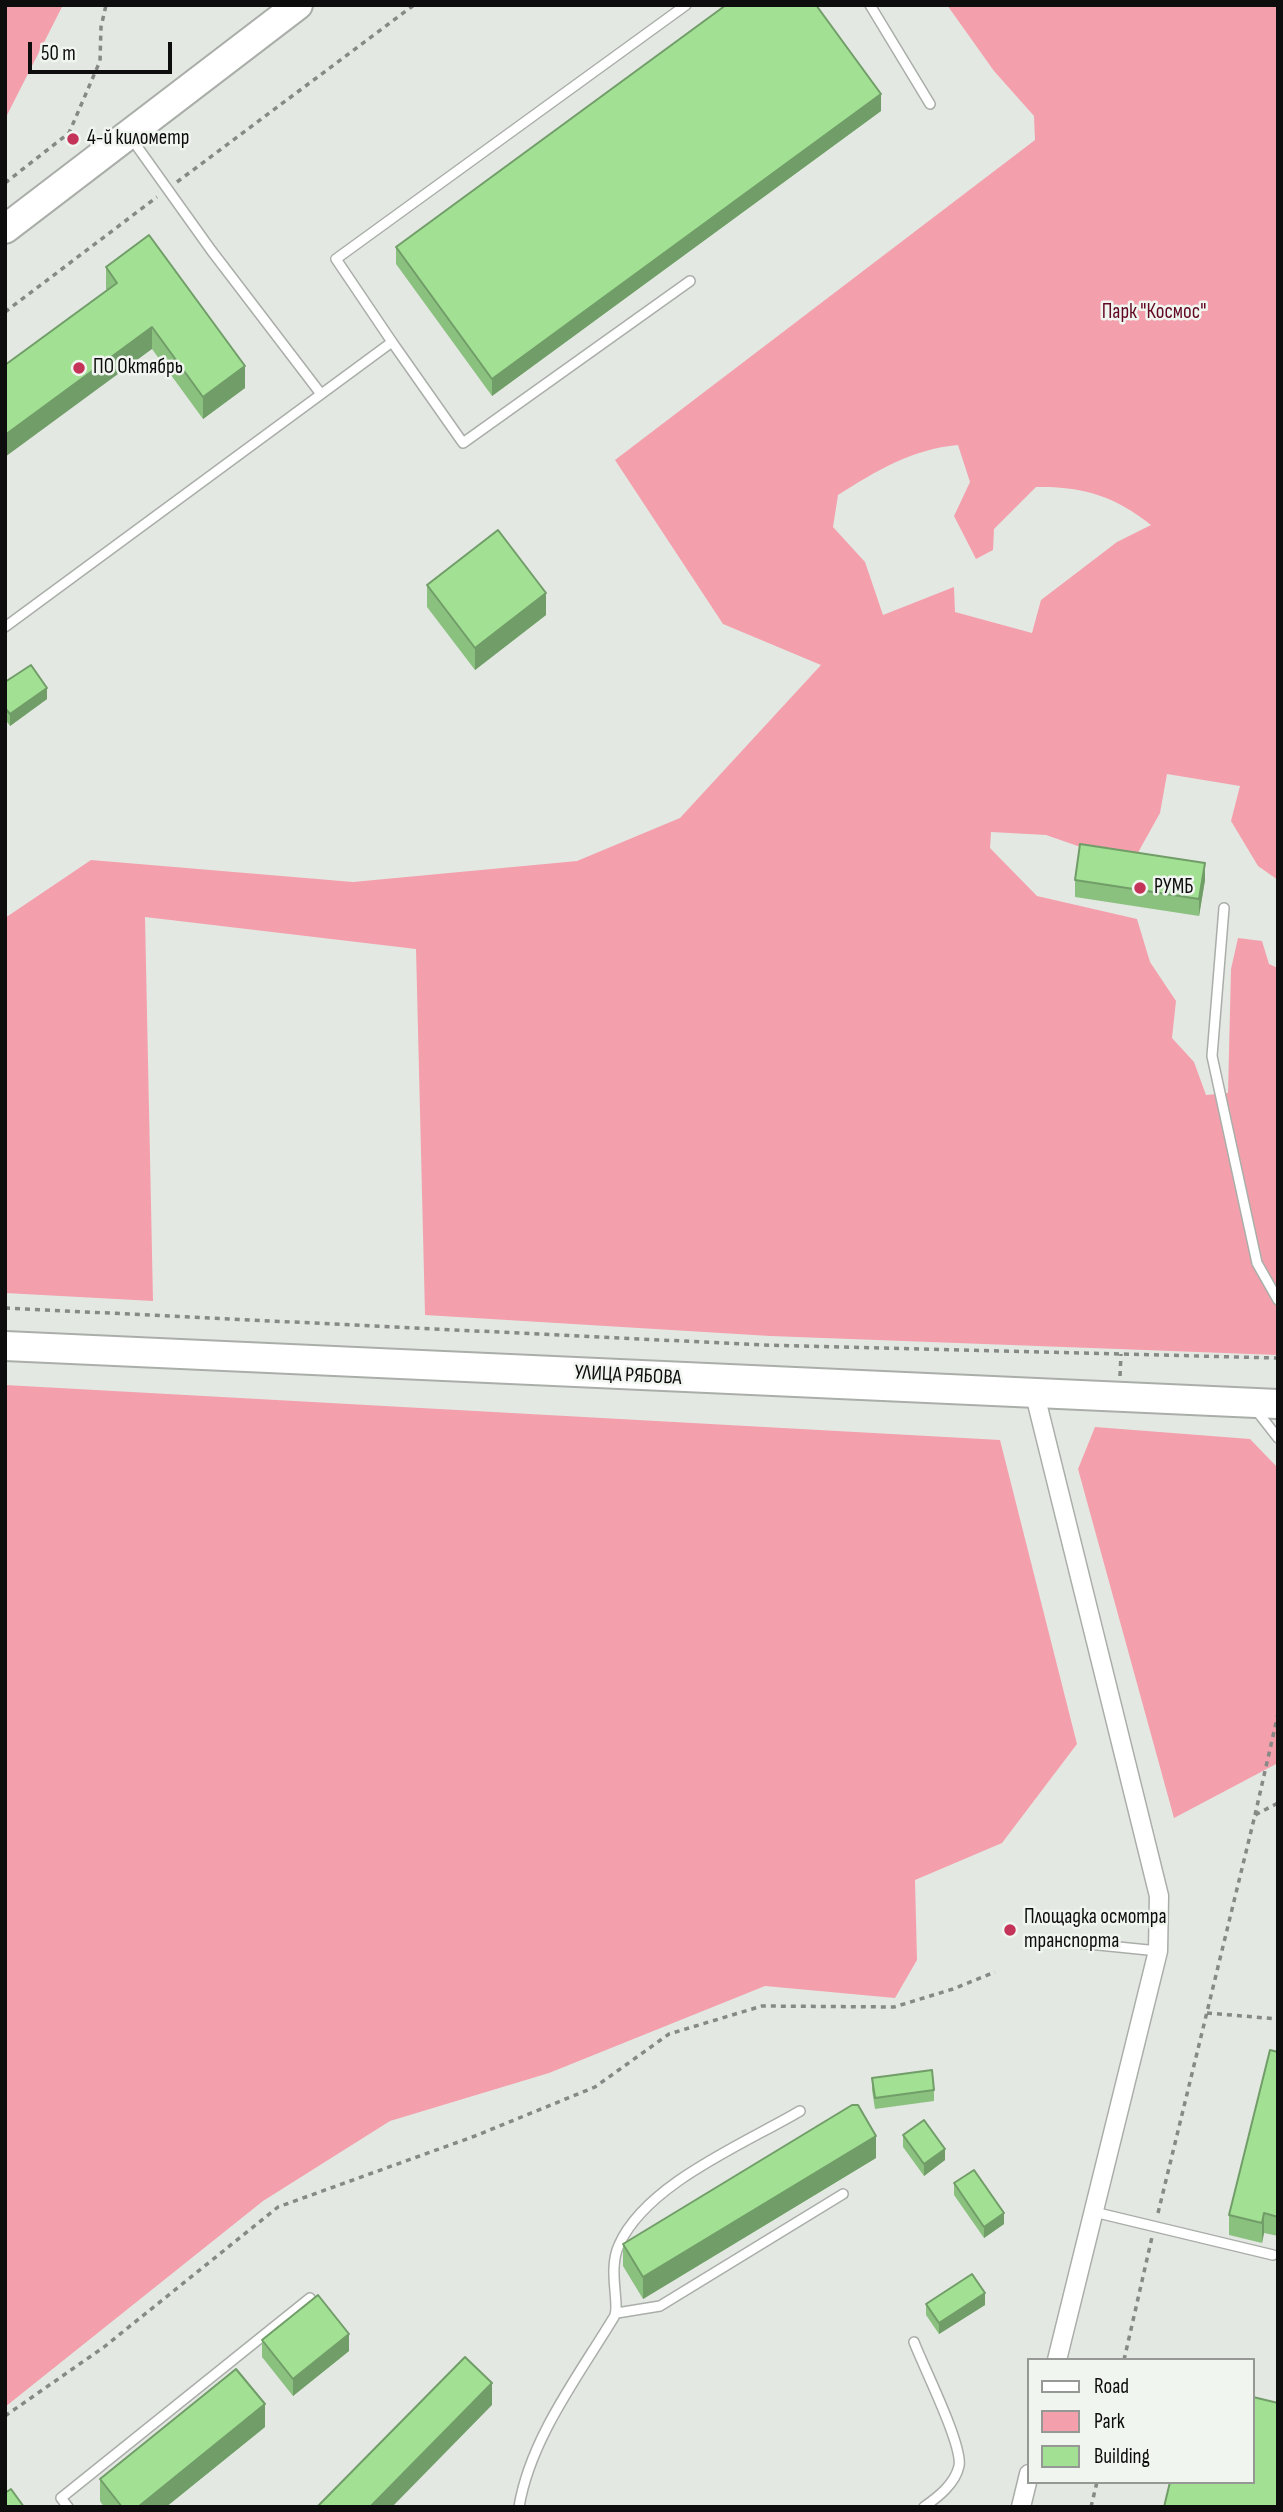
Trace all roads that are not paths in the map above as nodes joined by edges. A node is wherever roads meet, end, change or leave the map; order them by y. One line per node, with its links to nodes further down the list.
1 (298, 5): 5 (main road)
2 (686, 5): 8 (lane)
3 (870, 5): 4 (lane)
4 (929, 104)
5 (128, 134): 6 (main road); 9 (lane)
6 (5, 229)
7 (690, 281): 8 (lane)
8 (392, 342): 9 (lane)
9 (321, 394): 10 (lane)
10 (5, 627)
11 (1224, 908): 12 (lane)
12 (1278, 1300)
13 (5, 1346): 14 (main road, УЛИЦА РЯБОВА)
14 (1035, 1395): 15 (main road, УЛИЦА РЯБОВА); 18 (street)
15 (1264, 1404): 16 (lane)
16 (1278, 1438)
17 (1079, 1943): 18 (lane)
18 (1158, 1951): 21 (street)
19 (800, 2111): 24 (lane)
20 (843, 2194): 24 (lane)
21 (1094, 2212): 22 (lane); 26 (street)
22 (1273, 2255)
23 (310, 2298): 28 (lane)
24 (617, 2313): 29 (lane)
25 (914, 2342): 30 (lane)
26 (1058, 2358)
27 (1028, 2478): 31 (street)
28 (68, 2507)
29 (519, 2507)
30 (924, 2507)
31 (1021, 2507)

